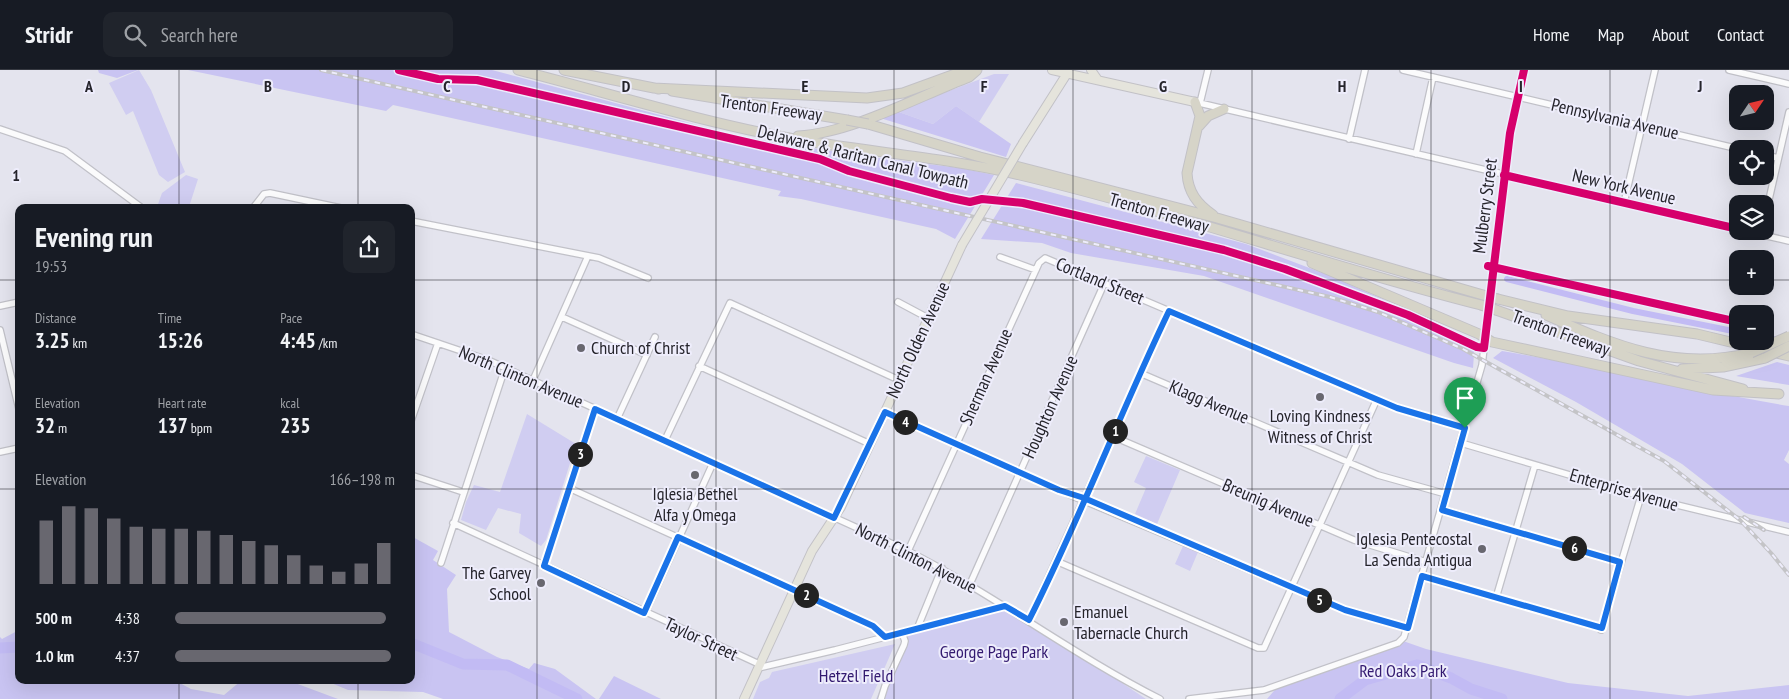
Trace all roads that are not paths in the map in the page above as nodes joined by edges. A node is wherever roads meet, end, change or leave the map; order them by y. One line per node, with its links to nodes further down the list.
1 (518, 70): 25 (highway, Trenton Freeway)
2 (564, 70): 17 (highway, Trenton Freeway)
3 (976, 70): 25 (highway)
4 (1052, 70): 13 (main road, New York Avenue)
5 (1091, 70): 15 (main road)
6 (1208, 70): 19 (street)
7 (1365, 70): 26 (street)
8 (1403, 70): 14 (street, Pennsylvania Avenue)
9 (1524, 70): 18 (street, Mulberry Street)
10 (1655, 70): 22 (street)
11 (1730, 70): 16 (street)
12 (962, 71): 17 (highway)
13 (1068, 72): 15 (main road, New York Avenue); 55 (main road, North Olden Avenue, bridge)
14 (1433, 77): 18 (street, Pennsylvania Avenue); 28 (street)
15 (1098, 80): 19 (main road, New York Avenue)
16 (1789, 84)
17 (654, 88): 37 (highway, Trenton Freeway, bridge)
18 (1518, 96): 22 (street, Pennsylvania Avenue); 31 (street, Mulberry Street)
19 (1198, 103): 20 (street, New York Avenue); 23 (highway)
20 (1224, 109): 23 (highway); 26 (street, New York Avenue)
21 (1789, 112): 30 (street)
22 (1642, 125): 27 (street, Pennsylvania Avenue); 33 (street)
23 (1198, 126): 37 (highway)
24 (0, 129): 34 (street)
25 (785, 137): 42 (highway, Trenton Freeway)
26 (1349, 139): 28 (street, New York Avenue)
27 (1729, 147)
28 (1416, 154): 31 (street, New York Avenue)
29 (1774, 157): 30 (street)
30 (1778, 158): 32 (street)
31 (1504, 175): 33 (street, New York Avenue); 60 (street, Mulberry Street)
32 (1770, 195)
33 (1624, 203): 39 (street, New York Avenue)
34 (137, 204)
35 (255, 204): 36 (street)
36 (322, 204)
37 (1217, 218): 52 (highway, Trenton Freeway, bridge)
38 (415, 223): 43 (street)
39 (1729, 228)
40 (1774, 237): 41 (street)
41 (1789, 241)
42 (1257, 242): 60 (highway); 67 (highway, Trenton Freeway, bridge)
43 (588, 256): 47 (street); 54 (street)
44 (1000, 257): 46 (street)
45 (1041, 259): 46 (street, Sherman Avenue); 48 (street, Cortland Street)
46 (1036, 270): 83 (street, Sherman Avenue)
47 (648, 278)
48 (1104, 284): 53 (street, Cortland Street); 89 (street, Houghton Avenue)
49 (898, 302): 55 (street)
50 (15, 303): 51 (street)
51 (0, 306)
52 (1528, 307): 58 (highway, bridge); 64 (highway, Trenton Freeway)
53 (1169, 311): 68 (street); 73 (street, Cortland Street)
54 (562, 317): 63 (street); 69 (street)
55 (928, 318): 70 (main road, North Olden Avenue)
56 (0, 330): 71 (street)
57 (415, 335): 61 (street, North Clinton Avenue)
58 (1789, 336)
59 (655, 337): 63 (street)
60 (1486, 338): 72 (highway); 78 (street, Mulberry Street)
61 (438, 343): 66 (street, North Clinton Avenue); 74 (street)
62 (1789, 346): 67 (highway, bridge)
63 (647, 355): 77 (street)
64 (1789, 356)
65 (699, 366): 70 (street); 80 (street); 82 (street)
66 (505, 368): 69 (street, North Clinton Avenue); 92 (street)
67 (1666, 368): 72 (highway, Trenton Freeway)
68 (1140, 373): 79 (street); 87 (street, Klagg Avenue)
69 (533, 380): 75 (street, North Clinton Avenue)
70 (899, 380): 76 (main road, North Olden Avenue)
71 (15, 392)
72 (1784, 395)
73 (1377, 399): 78 (street, Cortland Street); 87 (street)
74 (415, 409)
75 (595, 409): 77 (street, North Clinton Avenue); 91 (street)
76 (885, 412): 82 (main road, North Olden Avenue); 83 (street)
77 (617, 418): 80 (street, North Clinton Avenue)
78 (1465, 428): 81 (street, Mulberry Street)
79 (1112, 436): 95 (street); 99 (street, Breunig Avenue)
80 (665, 440): 86 (street, North Clinton Avenue)
81 (1461, 443): 88 (street, Enterprise Avenue); 93 (street, Mulberry Street)
82 (870, 444): 97 (main road, North Olden Avenue)
83 (956, 444): 89 (street); 103 (street, Sherman Avenue)
84 (15, 449): 85 (street)
85 (0, 452)
86 (713, 463): 97 (street, North Clinton Avenue); 102 (street)
87 (1349, 463): 93 (street, Klagg Avenue); 99 (street)
88 (1535, 465): 94 (street, Enterprise Avenue); 100 (street)
89 (1021, 472): 95 (street); 111 (street, Houghton Avenue)
90 (415, 476): 92 (street)
91 (569, 488): 102 (street); 108 (street)
92 (463, 492): 98 (street)
93 (1446, 494): 96 (street, Mulberry Street)
94 (1641, 496): 101 (street, Enterprise Avenue); 106 (street)
95 (1084, 498): 104 (street); 112 (street)
96 (1442, 510): 100 (street); 105 (street, Mulberry Street)
97 (834, 518): 103 (street, North Clinton Avenue); 113 (main road, North Olden Avenue)
98 (453, 523): 107 (street); 108 (street, Taylor Street)
99 (1321, 525): 105 (street, Breunig Avenue); 112 (street)
100 (1515, 531): 106 (street); 114 (street)
101 (1789, 532)
102 (678, 537): 113 (street); 116 (street)
103 (908, 551): 109 (street, North Clinton Avenue)
104 (1056, 562): 112 (street); 117 (street)
105 (1426, 562): 110 (street, Mulberry Street)
106 (1620, 562): 114 (street)
107 (441, 563)
108 (544, 566): 116 (street, Taylor Street)
109 (942, 568): 111 (street, North Clinton Avenue); 119 (street)
110 (1422, 576): 114 (street); 118 (street, Mulberry Street)
111 (970, 584): 115 (street, North Clinton Avenue)
112 (1293, 588): 118 (street)
113 (794, 590): 121 (street); 122 (main road, North Olden Avenue)
114 (1496, 598)
115 (1005, 606): 117 (street, North Clinton Avenue); 119 (street)
116 (644, 613): 122 (street, Taylor Street)
117 (1029, 620): 126 (street, North Clinton Avenue)
118 (1408, 628): 123 (street, Mulberry Street)
119 (917, 629): 120 (street)
120 (902, 632): 121 (street); 125 (street)
121 (885, 637): 122 (street)
122 (758, 666): 124 (main road, North Olden Avenue)
123 (1203, 698): 127 (street, Mulberry Street)
124 (744, 699)
125 (881, 699)
126 (1160, 699)
127 (1189, 699)

